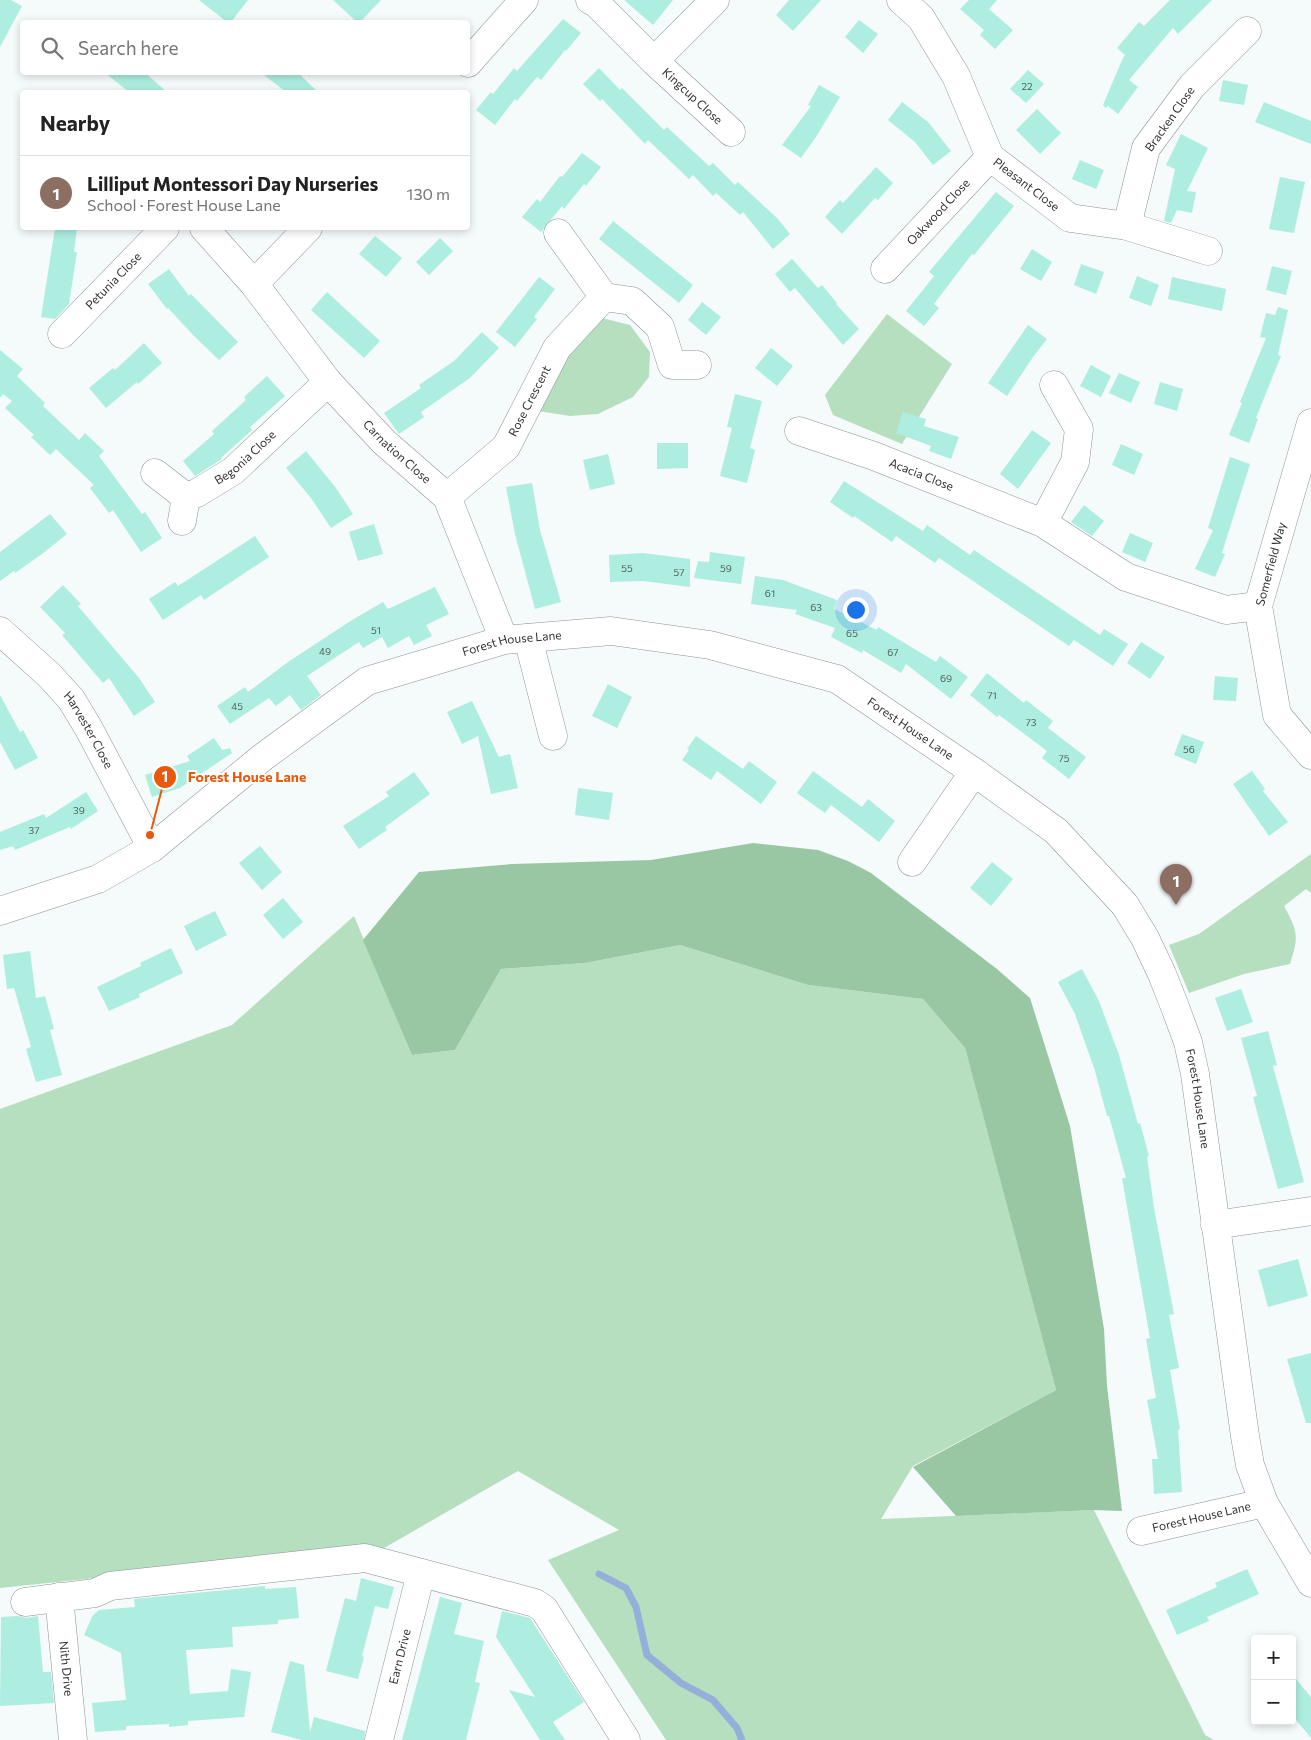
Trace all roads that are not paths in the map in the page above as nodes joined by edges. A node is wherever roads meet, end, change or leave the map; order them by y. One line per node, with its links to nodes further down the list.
1 (524, 0): 6 (street)
2 (590, 0): 7 (street, Kingcup Close)
3 (715, 0): 7 (street, Kingcup Close)
4 (901, 0): 9 (street, Pleasant Close)
5 (1247, 31): 10 (street, Bracken Close)
6 (470, 61)
7 (654, 61): 8 (street, Kingcup Close)
8 (731, 132)
9 (990, 157): 10 (street, Pleasant Close); 16 (street, Oakwood Close)
10 (1128, 226): 15 (street, Pleasant Close)
11 (163, 230): 19 (street, Petunia Close)
12 (206, 230): 17 (street, Carnation Close)
13 (306, 230): 17 (street)
14 (558, 232): 18 (street)
15 (1208, 251)
16 (886, 269)
17 (254, 284): 21 (street, Carnation Close)
18 (604, 298): 20 (street); 26 (street, Rose Crescent)
19 (62, 334)
20 (697, 365)
21 (328, 382): 25 (street, Begonia Close); 26 (street, Carnation Close)
22 (1054, 385): 27 (street)
23 (1311, 423): 28 (street, Somerfield Way)
24 (799, 431): 27 (street, Acacia Close)
25 (155, 473)
26 (447, 497): 30 (street, Carnation Close)
27 (1043, 523): 28 (street, Acacia Close)
28 (1258, 606): 32 (street, Somerfield Way)
29 (0, 631): 34 (street, Harvester Close)
30 (516, 639): 31 (street, Carnation Close); 33 (street, Forest House Lane); 34 (street, Forest House Lane)
31 (553, 736)
32 (1311, 755)
33 (974, 772): 35 (street); 38 (street, Forest House Lane)
34 (152, 848): 36 (street, Forest House Lane)
35 (912, 862)
36 (0, 911)
37 (1311, 1211): 38 (street)
38 (1215, 1225): 39 (street, Forest House Lane)
39 (1264, 1503): 40 (street, Forest House Lane); 42 (street, Forest House Lane)
40 (1141, 1531)
41 (421, 1573): 43 (street); 46 (street, Earn Drive); 47 (street)
42 (1311, 1584)
43 (59, 1597): 44 (street); 45 (street, Nith Drive)
44 (25, 1602)
45 (73, 1740)
46 (379, 1740)
47 (626, 1740)

